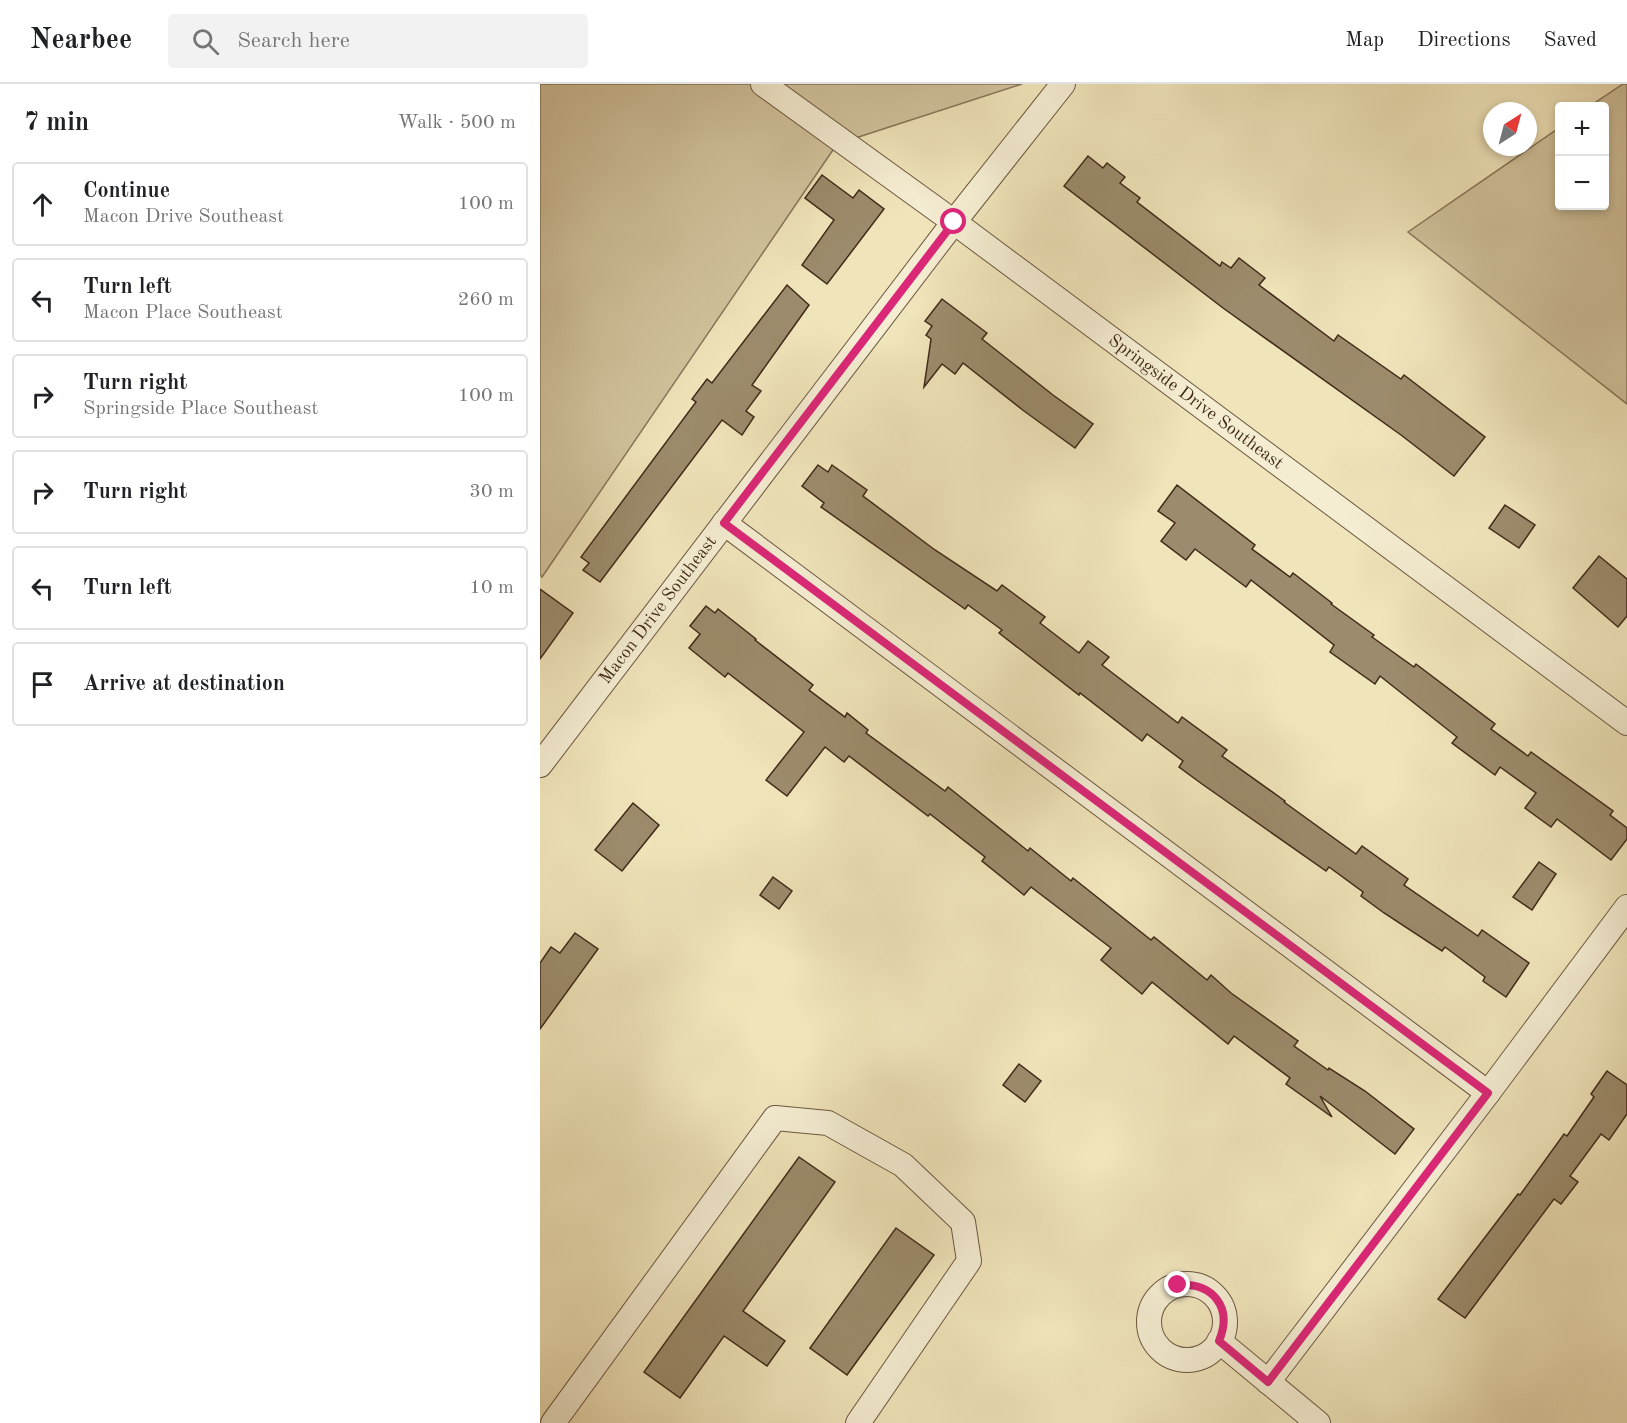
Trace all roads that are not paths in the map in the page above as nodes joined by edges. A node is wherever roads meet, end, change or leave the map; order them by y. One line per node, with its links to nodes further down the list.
1 (763, 84): 3 (street, Springside Drive Southeast)
2 (1062, 84): 3 (street, Macon Drive Southeast)
3 (954, 222): 4 (street, Macon Drive Southeast); 5 (street, Springside Drive Southeast)
4 (724, 523): 6 (street, Macon Drive Southeast); 8 (street)
5 (1627, 723)
6 (540, 765)
7 (1627, 907): 8 (street)
8 (1488, 1093): 10 (street)
9 (1219, 1341): 10 (street)
10 (1268, 1382): 13 (street)
11 (553, 1423): 12 (street)
12 (858, 1423)
13 (1318, 1423)

